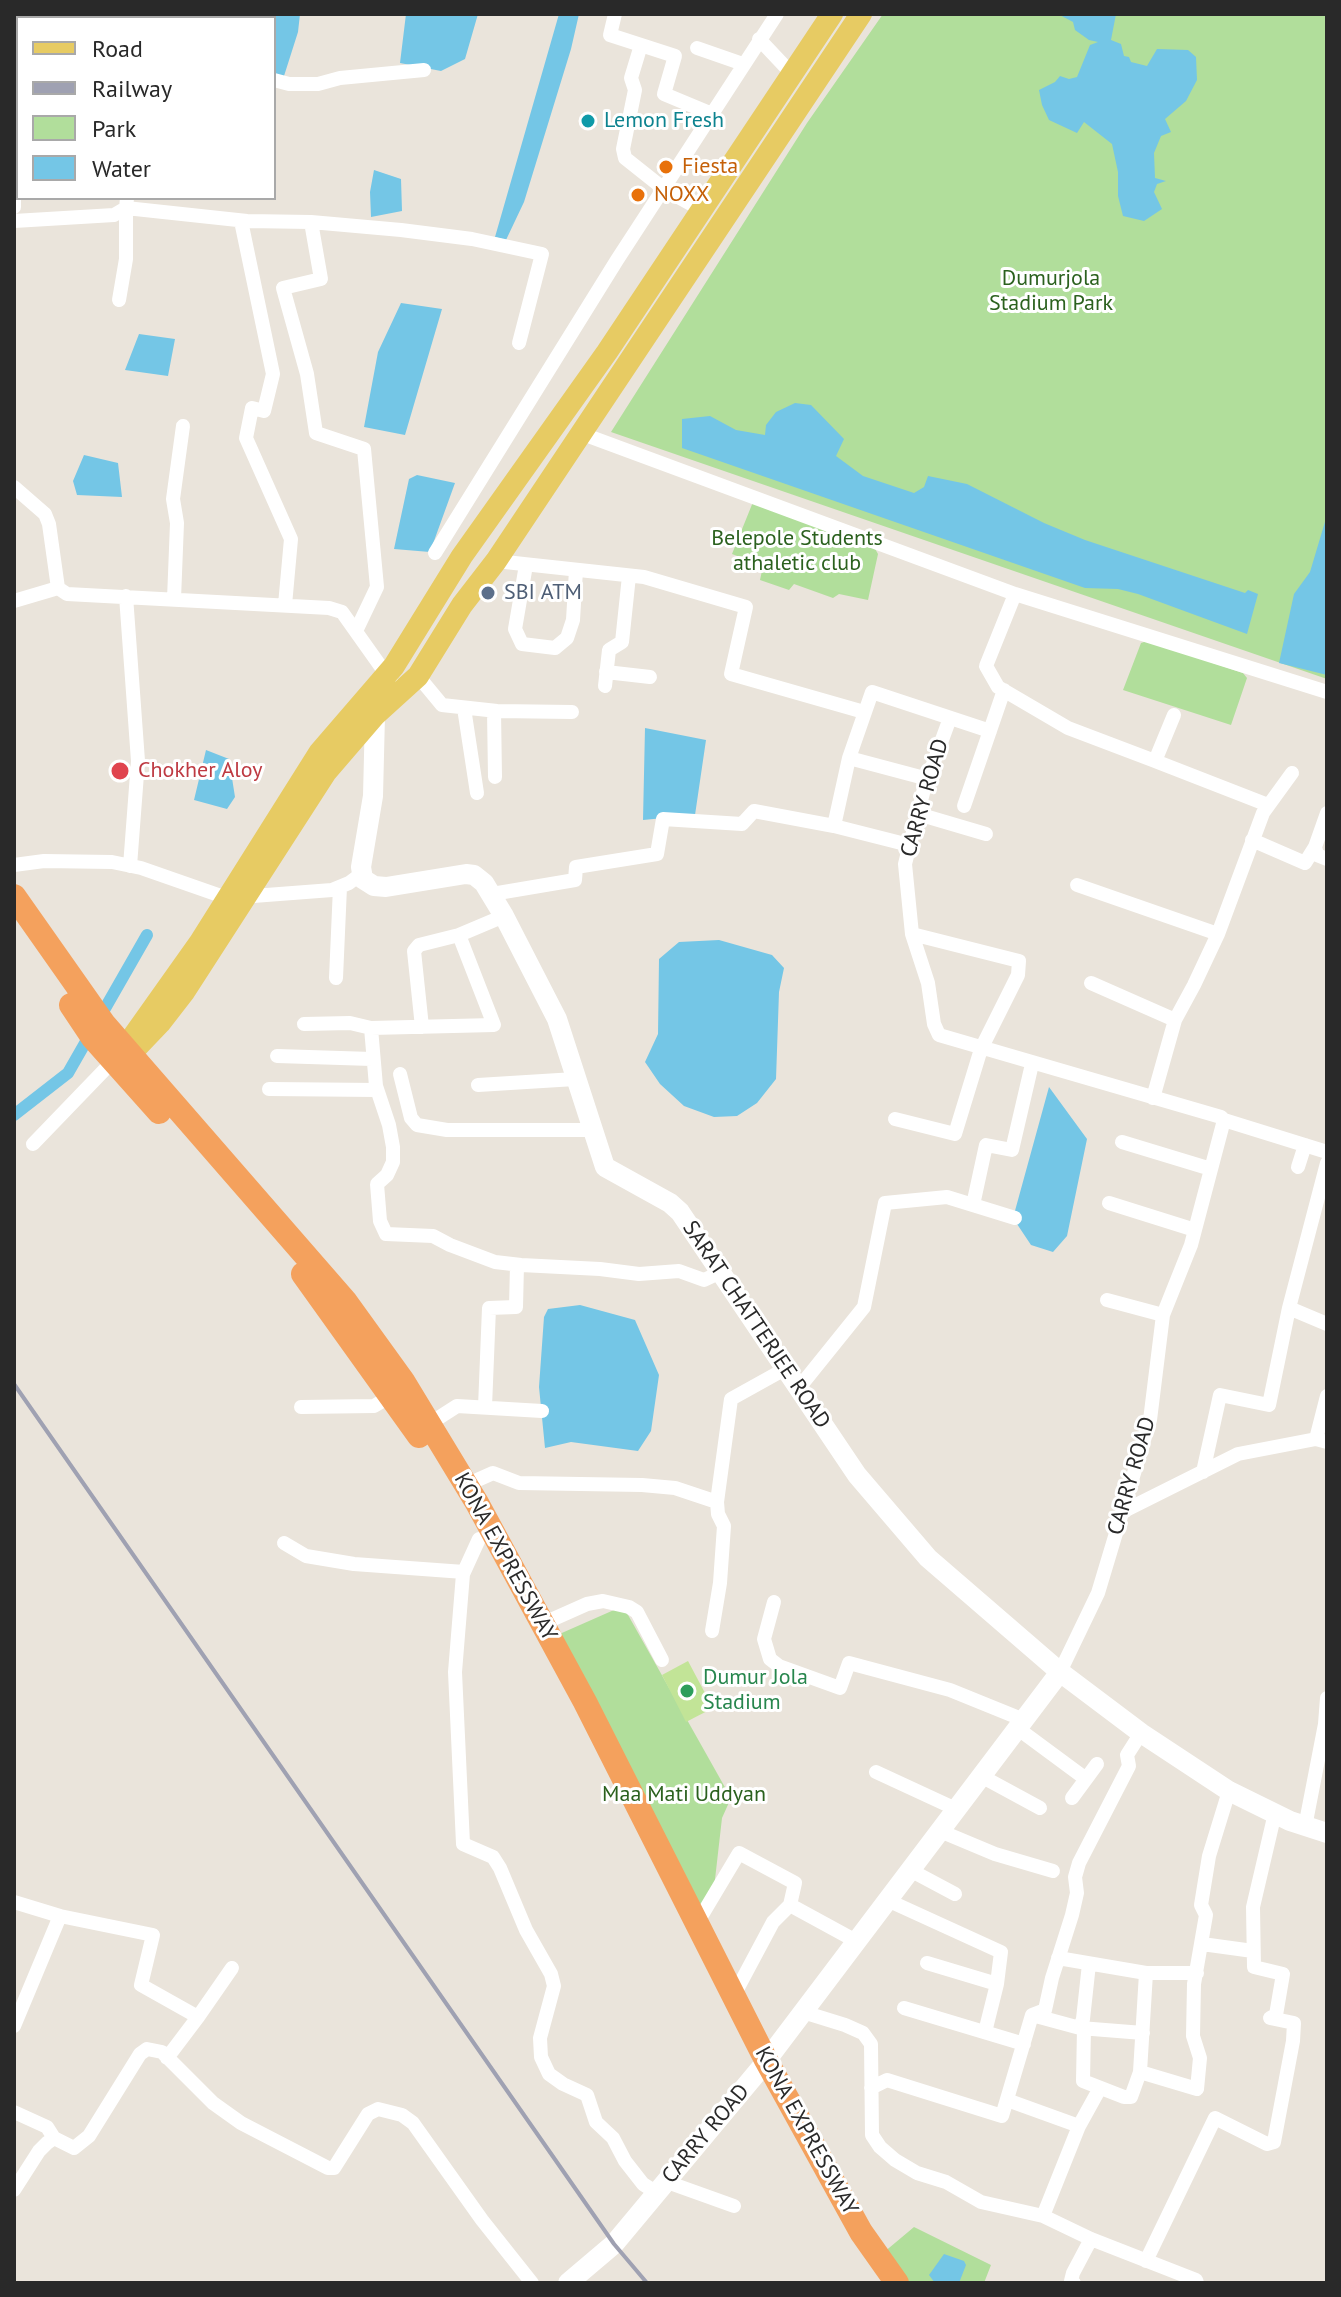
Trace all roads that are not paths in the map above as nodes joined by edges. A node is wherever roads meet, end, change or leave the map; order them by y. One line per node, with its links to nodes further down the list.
1 (615, 14): 6 (street)
2 (777, 14): 5 (street)
3 (832, 14): 10 (main road)
4 (861, 14): 24 (main road)
5 (759, 39): 8 (street); 10 (street)
6 (641, 45): 12 (street); 14 (street)
7 (697, 48): 8 (street)
8 (743, 64): 12 (street)
9 (424, 70): 11 (street)
10 (792, 74): 17 (main road)
11 (276, 81)
12 (712, 114): 14 (street)
13 (14, 188): 16 (street)
14 (664, 189): 17 (street); 26 (street)
15 (126, 203): 18 (street); 19 (street); 21 (street)
16 (14, 207)
17 (702, 210): 38 (main road)
18 (14, 221)
19 (241, 221): 20 (street); 36 (street)
20 (311, 222): 22 (street); 37 (street)
21 (119, 300)
22 (519, 343)
23 (183, 426): 34 (street)
24 (580, 433): 27 (main road); 32 (street)
25 (14, 487): 31 (street)
26 (435, 553)
27 (496, 561): 28 (street); 39 (main road)
28 (526, 565): 29 (street); 29 (street)
29 (576, 570): 30 (street)
30 (629, 576): 40 (street); 47 (street)
31 (58, 588): 33 (street); 35 (street)
32 (1015, 594): 41 (street); 42 (street)
33 (126, 596): 34 (street); 69 (street)
34 (174, 599): 36 (street)
35 (14, 601)
36 (285, 605): 37 (street)
37 (356, 631): 38 (street)
38 (386, 675): 43 (street); 75 (main road)
39 (418, 676): 43 (main road); 44 (street)
40 (650, 677)
41 (1004, 690): 51 (street); 53 (street)
42 (1327, 692)
43 (401, 694): 48 (main road)
44 (464, 708): 45 (street); 57 (street)
45 (494, 711): 46 (street); 55 (street)
46 (572, 712)
47 (864, 712): 50 (street); 52 (street)
48 (375, 715): 70 (main road); 75 (main road)
49 (1174, 715): 53 (street)
50 (950, 718): 51 (street); 56 (street, CARRY ROAD)
51 (990, 731): 59 (street)
52 (849, 758): 56 (street); 62 (street)
53 (1155, 761): 58 (street)
54 (1292, 773): 58 (street)
55 (495, 777)
56 (928, 779): 61 (street, CARRY ROAD)
57 (477, 793)
58 (1268, 805): 64 (street)
59 (964, 806)
60 (1327, 813): 66 (street)
61 (918, 814): 63 (street); 65 (street, CARRY ROAD)
62 (834, 826): 65 (street); 73 (street)
63 (986, 834)
64 (1252, 840): 66 (street); 79 (street)
65 (909, 845): 78 (street, CARRY ROAD)
66 (1315, 847): 67 (street)
67 (1327, 859)
68 (14, 865): 69 (street)
69 (130, 866): 75 (street)
70 (361, 874): 72 (street); 73 (main road)
71 (1077, 885): 79 (street)
72 (340, 887): 75 (street); 81 (street)
73 (492, 894): 76 (main road, SARAT CHATTERJEE ROAD)
74 (14, 896): 83 (highway, KONA EXPRESSWAY)
75 (237, 898): 91 (main road)
76 (504, 916): 80 (street); 94 (main road, SARAT CHATTERJEE ROAD)
77 (14, 920): 83 (highway, KONA EXPRESSWAY)
78 (912, 934): 88 (street, CARRY ROAD); 88 (street)
79 (1218, 934): 84 (street)
80 (459, 935): 86 (street); 86 (street)
81 (336, 978)
82 (1091, 983): 84 (street)
83 (79, 1003): 91 (highway, KONA EXPRESSWAY)
84 (1175, 1020): 98 (street)
85 (304, 1024): 87 (street)
86 (422, 1027): 87 (street)
87 (371, 1028): 90 (street)
88 (981, 1049): 92 (street, CARRY ROAD); 99 (street)
89 (277, 1056): 90 (street)
90 (372, 1059): 97 (street)
91 (119, 1060): 103 (street); 121 (highway, KONA EXPRESSWAY); 126 (highway, KONA EXPRESSWAY)
92 (1032, 1064): 98 (street, CARRY ROAD); 110 (street)
93 (400, 1074): 101 (street)
94 (575, 1079): 95 (street); 101 (main road, SARAT CHATTERJEE ROAD)
95 (478, 1085)
96 (269, 1089): 97 (street)
97 (377, 1090): 113 (street)
98 (1153, 1098): 100 (street, CARRY ROAD)
99 (895, 1119)
100 (1224, 1120): 104 (street); 108 (street, CARRY ROAD)
101 (591, 1130): 114 (main road, SARAT CHATTERJEE ROAD)
102 (1122, 1142): 108 (street)
103 (33, 1144)
104 (1305, 1145): 105 (street); 107 (street)
105 (1327, 1152)
106 (1327, 1163): 116 (street)
107 (1298, 1167)
108 (1211, 1169): 112 (street, CARRY ROAD)
109 (1109, 1203): 112 (street)
110 (973, 1205): 111 (street); 120 (street)
111 (1015, 1218)
112 (1195, 1230): 117 (street, CARRY ROAD)
113 (517, 1265): 114 (street); 124 (street)
114 (721, 1272): 119 (main road, SARAT CHATTERJEE ROAD)
115 (1107, 1300): 117 (street)
116 (1289, 1308): 118 (street); 128 (street)
117 (1163, 1315): 131 (street, CARRY ROAD)
118 (1327, 1324)
119 (785, 1369): 120 (main road, SARAT CHATTERJEE ROAD); 130 (street)
120 (798, 1389): 139 (main road, SARAT CHATTERJEE ROAD)
121 (391, 1396): 123 (street); 132 (highway, KONA EXPRESSWAY)
122 (1327, 1396): 127 (street)
123 (301, 1407)
124 (485, 1407): 125 (street); 126 (street)
125 (542, 1411)
126 (429, 1424): 129 (highway, KONA EXPRESSWAY)
127 (1321, 1440): 128 (street)
128 (1203, 1472): 131 (street)
129 (466, 1485): 130 (street); 136 (highway, KONA EXPRESSWAY)
130 (717, 1502): 137 (street)
131 (1122, 1512): 139 (street, CARRY ROAD)
132 (479, 1539): 134 (street); 184 (highway, KONA EXPRESSWAY)
133 (284, 1543): 134 (street)
134 (464, 1572): 192 (street)
135 (774, 1602): 141 (street)
136 (542, 1624): 138 (street); 162 (highway, KONA EXPRESSWAY)
137 (712, 1631)
138 (662, 1660)
139 (1060, 1672): 141 (main road, CARRY ROAD); 142 (main road, SARAT CHATTERJEE ROAD)
140 (1327, 1698): 152 (street)
141 (1020, 1724): 145 (main road, CARRY ROAD); 146 (street)
142 (1141, 1733): 147 (main road, SARAT CHATTERJEE ROAD); 166 (street)
143 (1097, 1764): 146 (street)
144 (876, 1772): 150 (street)
145 (981, 1776): 149 (street); 150 (main road, CARRY ROAD)
146 (1086, 1779): 148 (street)
147 (1229, 1791): 151 (main road, SARAT CHATTERJEE ROAD); 164 (street)
148 (1072, 1798)
149 (1040, 1808)
150 (956, 1809): 153 (main road, CARRY ROAD)
151 (1275, 1813): 152 (main road, SARAT CHATTERJEE ROAD); 165 (street)
152 (1305, 1827): 154 (main road, SARAT CHATTERJEE ROAD)
153 (940, 1831): 155 (main road, CARRY ROAD); 156 (street)
154 (1327, 1833)
155 (910, 1870): 157 (street); 158 (main road, CARRY ROAD)
156 (1053, 1871)
157 (955, 1894)
158 (887, 1900): 163 (main road, CARRY ROAD); 172 (street)
159 (14, 1902): 161 (street)
160 (790, 1905): 162 (street); 163 (street); 173 (street)
161 (60, 1916): 177 (street); 178 (street)
162 (696, 1925): 173 (highway, KONA EXPRESSWAY)
163 (856, 1941): 175 (main road, CARRY ROAD)
164 (1202, 1944): 165 (street); 171 (street)
165 (1253, 1951): 197 (street)
166 (1058, 1958): 168 (street); 176 (street)
167 (927, 1963): 172 (street)
168 (1089, 1964): 170 (street); 179 (street)
169 (232, 1968): 177 (street)
170 (1146, 1973): 171 (street); 181 (street)
171 (1197, 1973): 185 (street)
172 (997, 1984): 180 (street)
173 (733, 1997): 184 (highway, KONA EXPRESSWAY)
174 (904, 2008): 180 (street)
175 (803, 2012): 184 (main road, CARRY ROAD); 186 (street)
176 (1032, 2015): 179 (street); 182 (street)
177 (198, 2017): 183 (street)
178 (14, 2026)
179 (1082, 2028): 181 (street); 187 (street)
180 (985, 2032): 182 (street)
181 (1143, 2033): 185 (street)
182 (1024, 2044): 188 (street)
183 (167, 2058): 191 (street); 198 (street)
184 (763, 2065): 192 (main road, CARRY ROAD); 200 (highway, KONA EXPRESSWAY); 201 (highway, KONA EXPRESSWAY)
185 (1140, 2072): 187 (street)
186 (871, 2088): 188 (street); 195 (street)
187 (1100, 2088): 190 (street)
188 (1007, 2100): 190 (street)
189 (14, 2112): 191 (street)
190 (1079, 2126): 195 (street)
191 (54, 2138): 193 (street)
192 (662, 2187): 194 (street); 199 (main road, CARRY ROAD)
193 (14, 2190)
194 (734, 2206)
195 (1043, 2216): 196 (street)
196 (1091, 2239): 197 (street); 202 (street)
197 (1146, 2261): 203 (street)
198 (532, 2283)
199 (568, 2283)
200 (879, 2283)
201 (897, 2283)
202 (1074, 2283)
203 (1197, 2283)

